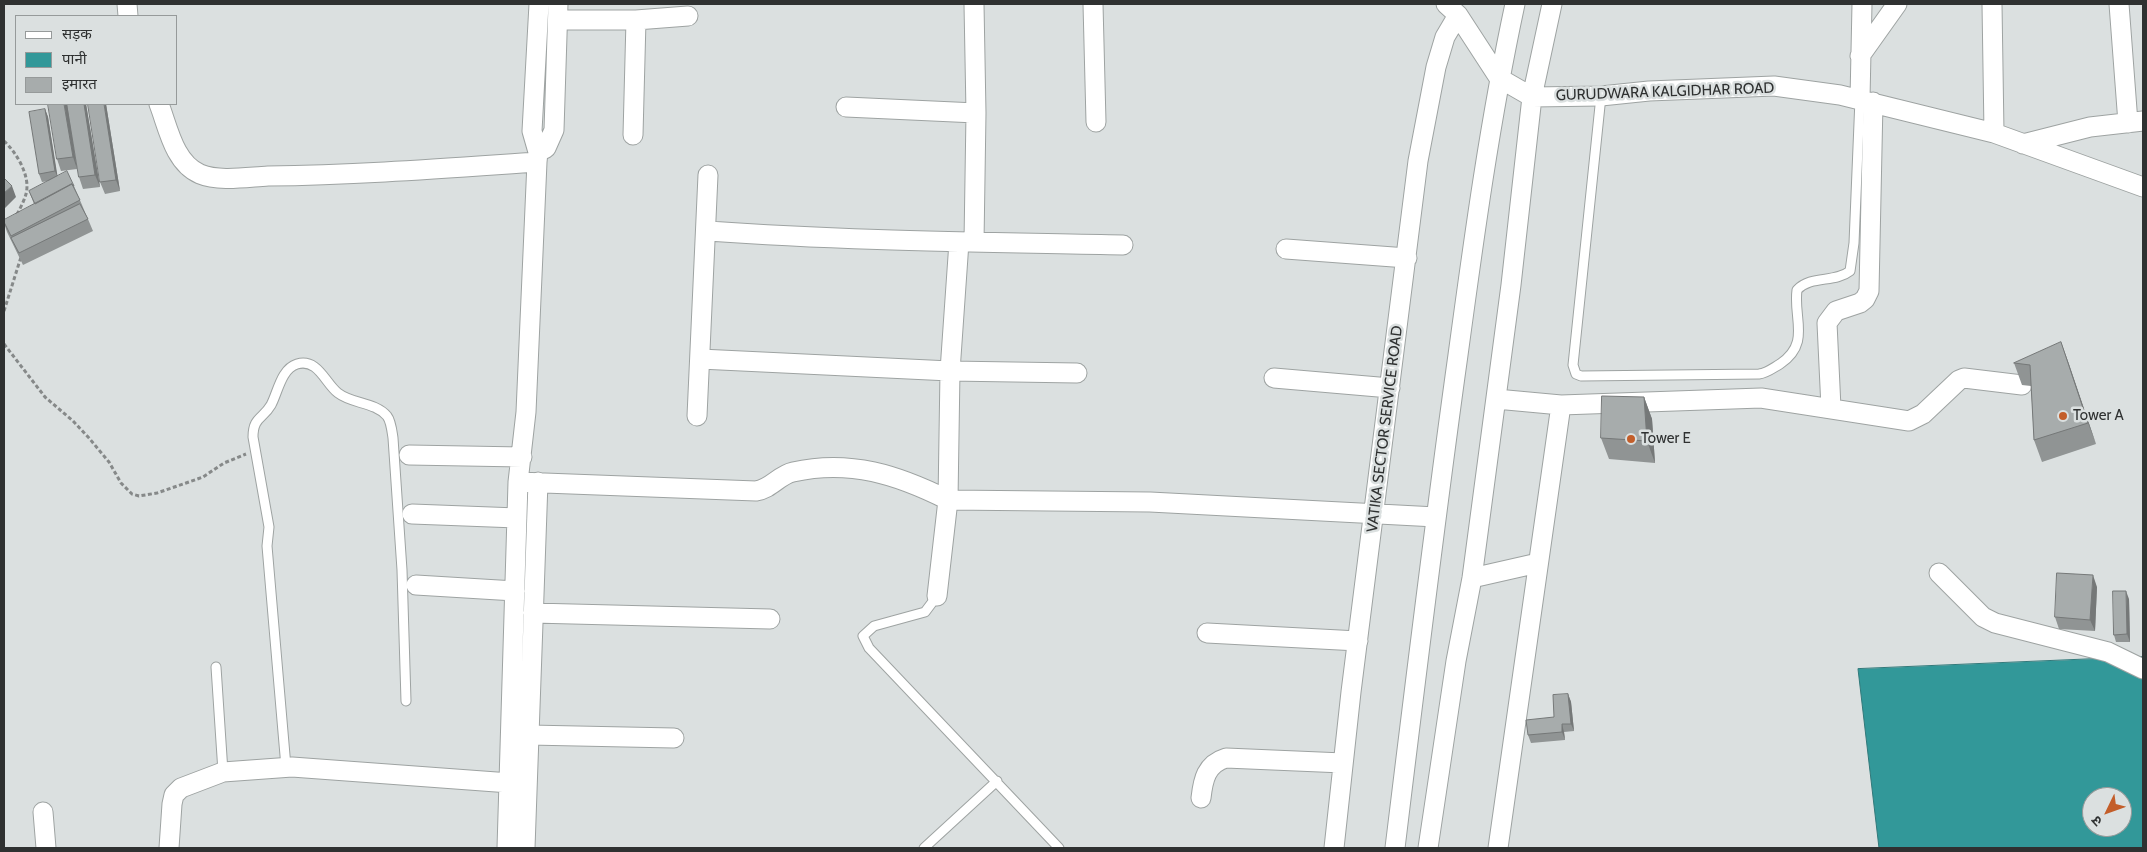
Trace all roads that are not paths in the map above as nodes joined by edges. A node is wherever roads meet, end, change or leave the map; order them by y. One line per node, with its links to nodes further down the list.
1 (539, 4): 27 (street)
2 (974, 4): 21 (street)
3 (1093, 4): 22 (street)
4 (1515, 4): 15 (street)
5 (1552, 4): 17 (street)
6 (1862, 4): 14 (street)
7 (1897, 4): 14 (street)
8 (1992, 4): 24 (street)
9 (2119, 4): 23 (street)
10 (1452, 9): 15 (street); 34 (street, VATIKA SECTOR SERVICE ROAD)
11 (558, 12): 13 (street); 27 (street)
12 (688, 16): 13 (street)
13 (636, 20): 25 (street)
14 (1860, 56): 18 (street)
15 (1499, 78): 17 (street); 52 (street)
16 (1601, 96): 17 (street, GURUDWARA KALGIDHAR ROAD); 18 (street, GURUDWARA KALGIDHAR ROAD); 18 (lane)
17 (1532, 97): 41 (street)
18 (1867, 100): 24 (street, GURUDWARA KALGIDHAR ROAD); 43 (street)
19 (159, 105): 27 (street)
20 (846, 107): 21 (street)
21 (976, 113): 31 (street)
22 (1096, 122)
23 (2136, 122): 26 (street)
24 (1994, 133): 26 (street, GURUDWARA KALGIDHAR ROAD)
25 (633, 135)
26 (2023, 144): 29 (street, GURUDWARA KALGIDHAR ROAD)
27 (538, 157): 46 (street)
28 (708, 175): 30 (street)
29 (2143, 187)
30 (706, 228): 31 (street); 35 (street)
31 (967, 242): 32 (street); 36 (street)
32 (1123, 244)
33 (1286, 249): 34 (street)
34 (1407, 258): 40 (street, VATIKA SECTOR SERVICE ROAD)
35 (700, 359): 36 (street); 44 (street)
36 (950, 371): 37 (street); 49 (street)
37 (1077, 373)
38 (1274, 378): 40 (street)
39 (2022, 385): 43 (street)
40 (1390, 388): 51 (street, VATIKA SECTOR SERVICE ROAD)
41 (1496, 399): 42 (street); 56 (street)
42 (1561, 405): 43 (street); 54 (street)
43 (1831, 408)
44 (697, 416)
45 (409, 455): 46 (street)
46 (522, 456): 47 (street)
47 (518, 482): 48 (street); 53 (street)
48 (538, 482): 49 (street); 60 (street)
49 (948, 500): 51 (street); 59 (street)
50 (412, 514): 53 (street)
51 (1375, 514): 52 (street); 63 (street, VATIKA SECTOR SERVICE ROAD)
52 (1436, 517): 83 (street)
53 (517, 518): 58 (street)
54 (1538, 563): 56 (street); 85 (street)
55 (1938, 573): 65 (street)
56 (1472, 578): 84 (street)
57 (416, 585): 58 (street)
58 (515, 591): 73 (street)
59 (937, 596): 72 (lane)
60 (533, 612): 61 (street); 67 (street)
61 (770, 618)
62 (1207, 633): 63 (street)
63 (1358, 641): 69 (street, VATIKA SECTOR SERVICE ROAD)
64 (216, 667): 71 (lane)
65 (2143, 669)
66 (406, 701): 70 (lane)
67 (529, 735): 68 (street); 79 (street)
68 (674, 738)
69 (1343, 763): 74 (street); 82 (street, VATIKA SECTOR SERVICE ROAD)
70 (286, 767): 71 (street); 73 (street)
71 (223, 772): 77 (street)
72 (997, 781): 80 (lane); 81 (lane)
73 (510, 783): 78 (street)
74 (1201, 798)
75 (43, 812): 76 (street)
76 (46, 848)
77 (169, 848)
78 (507, 848)
79 (525, 848)
80 (924, 848)
81 (1059, 848)
82 (1334, 848)
83 (1395, 848)
84 (1428, 848)
85 (1498, 848)

